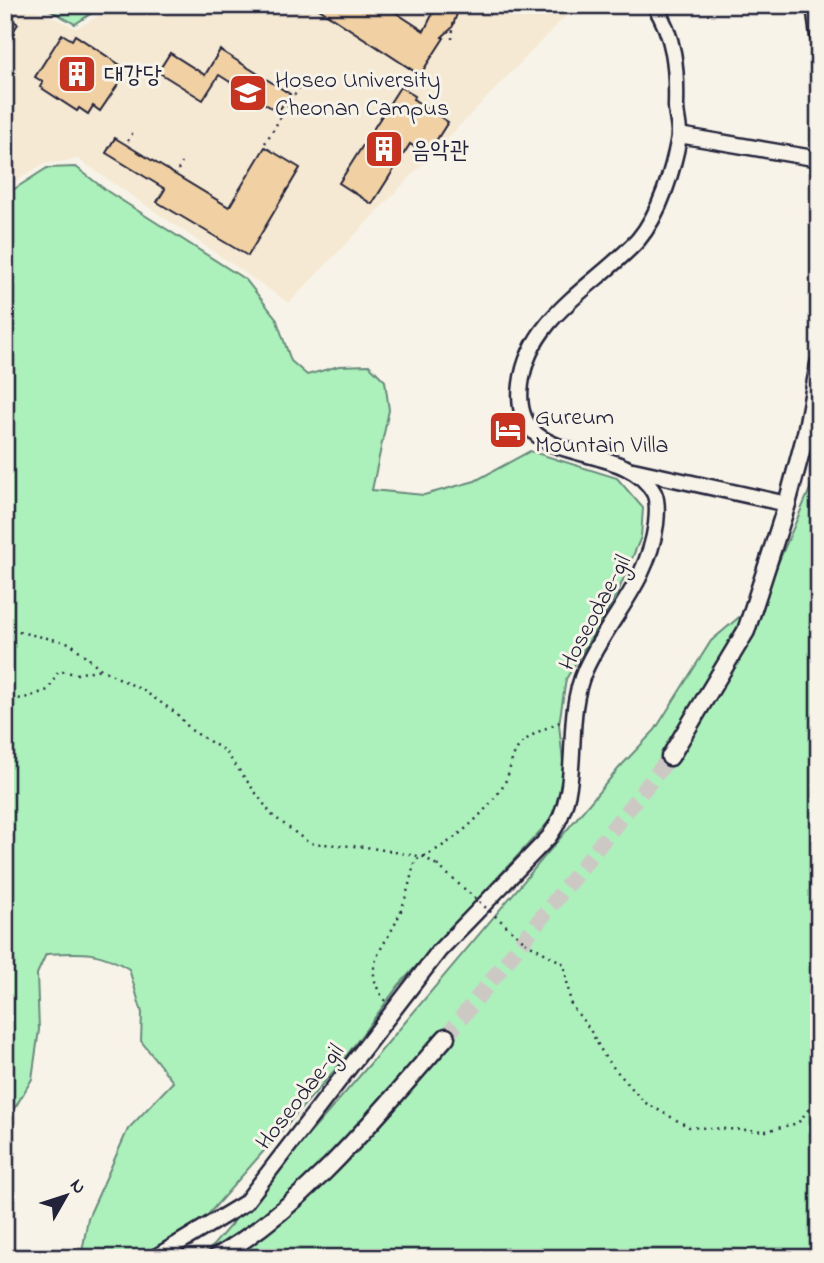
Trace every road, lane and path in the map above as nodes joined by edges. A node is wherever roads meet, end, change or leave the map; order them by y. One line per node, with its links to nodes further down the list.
1 (654, 5): 8 (street)
2 (815, 5): 4 (street)
3 (454, 19): 5 (path)
4 (819, 36)
5 (452, 39)
6 (300, 86): 10 (path)
7 (133, 132): 9 (path)
8 (679, 135): 11 (street); 15 (street)
9 (128, 141)
10 (265, 143)
11 (819, 159)
12 (182, 163): 13 (path)
13 (178, 170)
14 (819, 364): 16 (street)
15 (632, 469): 16 (street); 20 (street, Hoseodae-gil)
16 (787, 504): 21 (street)
17 (5, 629): 18 (path)
18 (101, 669): 19 (path); 22 (path)
19 (5, 696)
20 (573, 717): 22 (path); 23 (street, Hoseodae-gil)
21 (670, 758)
22 (424, 857): 23 (path); 25 (path, bridge)
23 (391, 1014): 26 (street, Hoseodae-gil)
24 (446, 1038): 27 (street)
25 (819, 1096)
26 (154, 1258)
27 (215, 1258)

